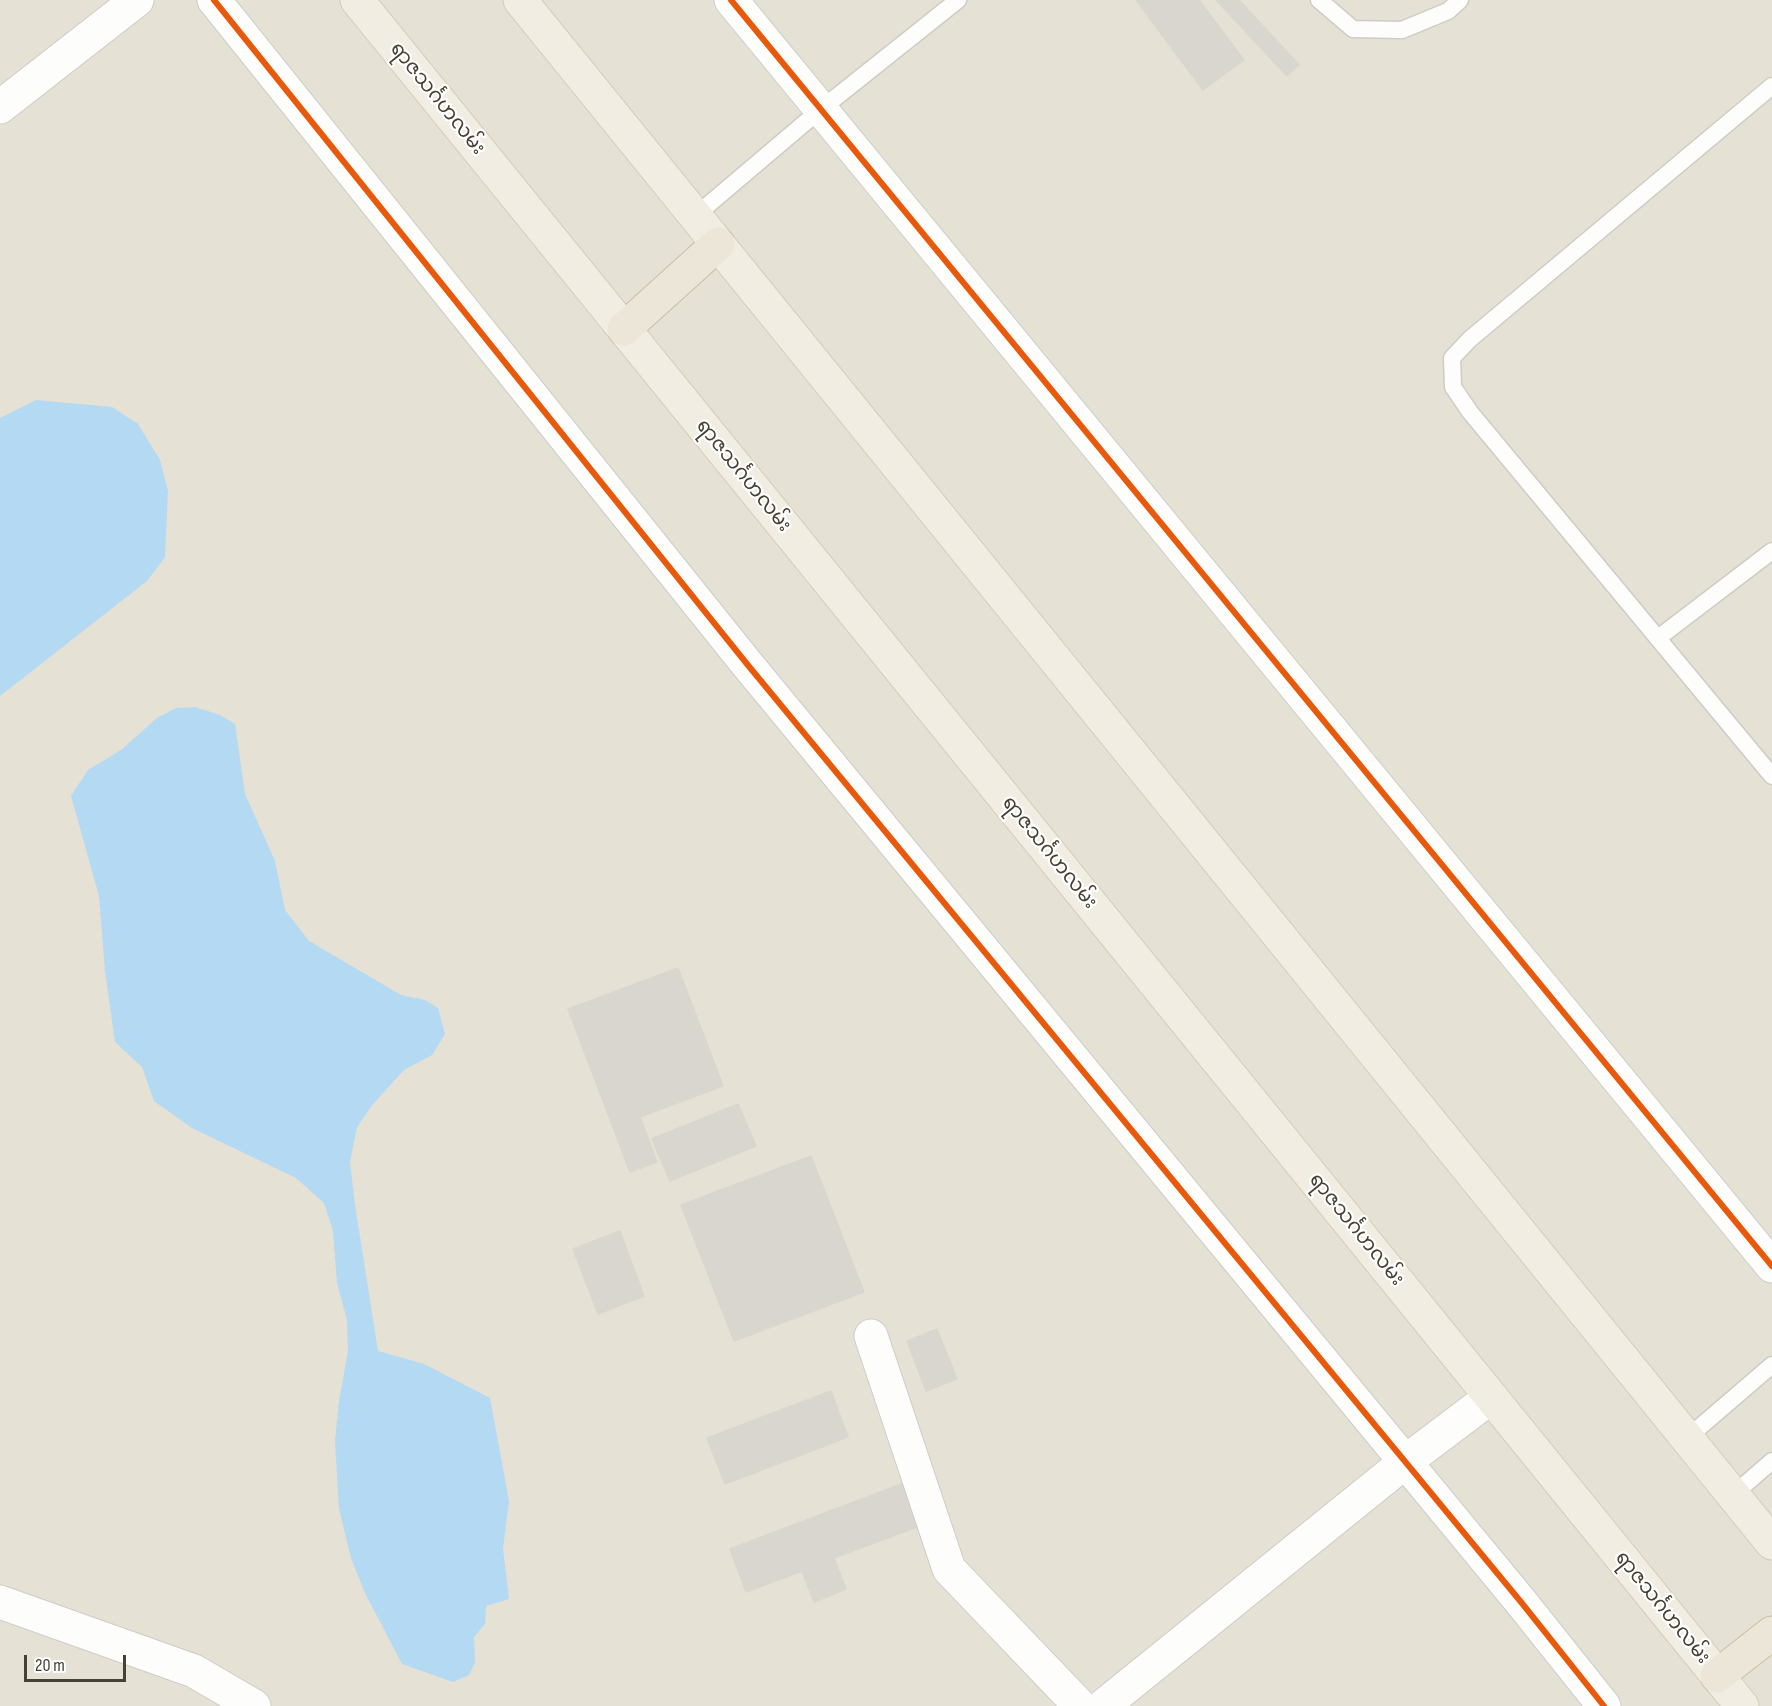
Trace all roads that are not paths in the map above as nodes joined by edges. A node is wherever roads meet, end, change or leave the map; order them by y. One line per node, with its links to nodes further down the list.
1 (137, 0): 11 (street)
2 (214, 0): 25 (street)
3 (357, 0): 15 (main road, ရာဇသင်္ဂဟလမ်း)
4 (520, 0): 13 (main road)
5 (731, 0): 12 (street)
6 (958, 0): 12 (lane)
7 (1319, 0): 9 (lane)
8 (1460, 0): 9 (lane)
9 (1436, 8)
10 (1772, 87): 17 (lane)
11 (0, 107)
12 (820, 110): 13 (lane); 19 (street)
13 (695, 216): 14 (main road)
14 (718, 244): 15 (highway); 23 (main road)
15 (624, 329): 22 (main road, ရာဇသင်္ဂဟလမ်း)
16 (1772, 551): 17 (lane)
17 (1658, 638): 18 (lane)
18 (1772, 776)
19 (1772, 1266)
20 (871, 1336): 32 (street)
21 (1772, 1365): 23 (lane)
22 (1491, 1397): 25 (street); 30 (main road, ရာဇသင်္ဂဟလမ်း)
23 (1687, 1438): 26 (main road)
24 (1772, 1461): 26 (lane)
25 (1405, 1462): 33 (street); 34 (street)
26 (1733, 1495): 27 (main road)
27 (1772, 1543)
28 (0, 1602): 31 (street)
29 (1772, 1633): 30 (highway)
30 (1717, 1676): 35 (main road, ရာဇသင်္ဂဟလမ်း)
31 (254, 1706)
32 (1080, 1706)
33 (1103, 1706)
34 (1604, 1706)
35 (1742, 1706)

